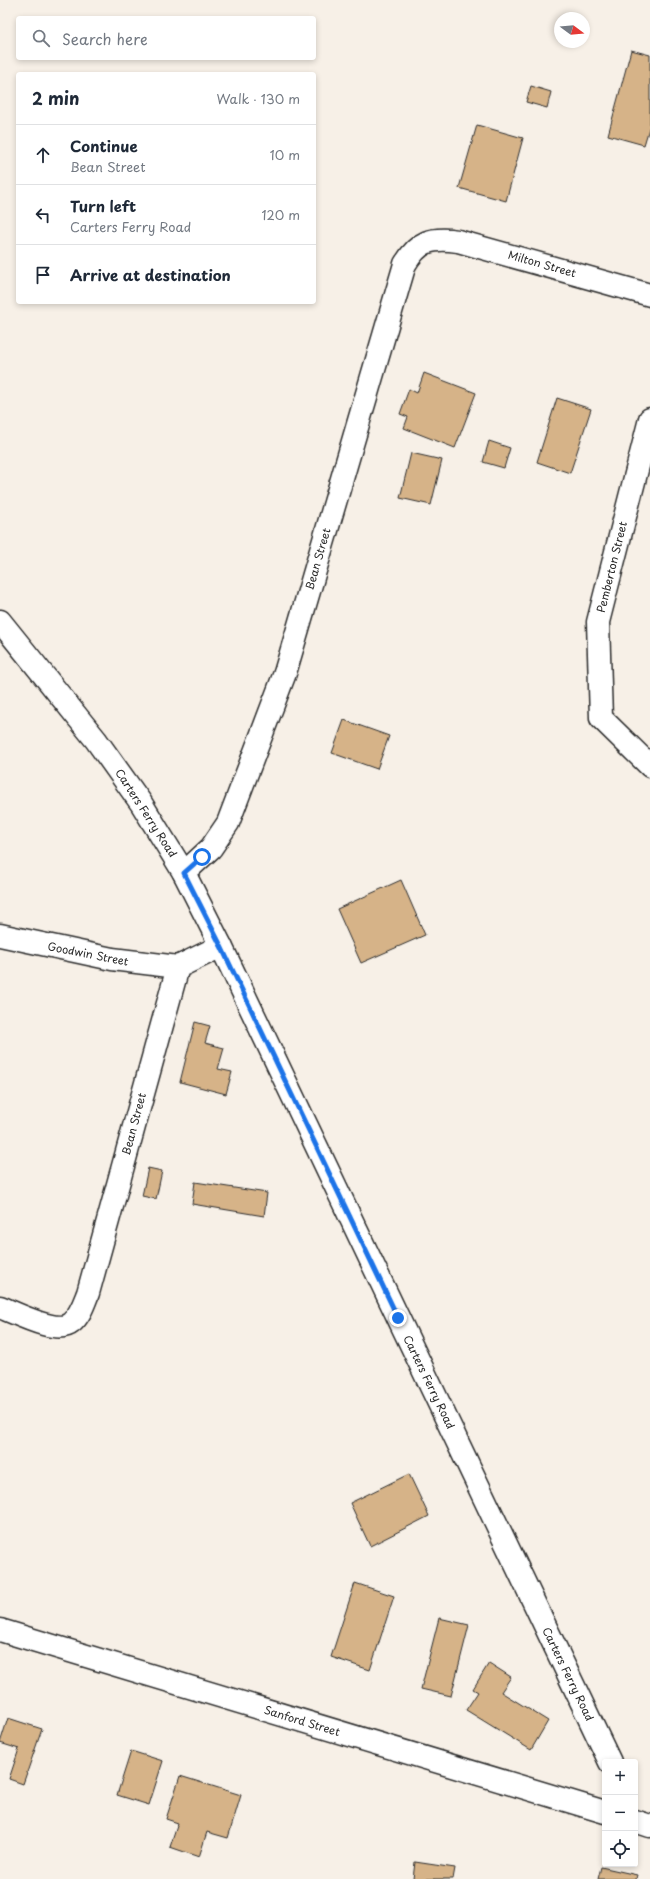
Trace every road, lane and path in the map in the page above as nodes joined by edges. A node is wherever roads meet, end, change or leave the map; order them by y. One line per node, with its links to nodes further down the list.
1 (433, 240): 2 (street, Milton Street); 6 (street, Bean Street)
2 (650, 296)
3 (650, 419): 5 (street, Pemberton Street)
4 (0, 621): 6 (street, Carters Ferry Road)
5 (650, 766)
6 (184, 873): 8 (street, Carters Ferry Road)
7 (0, 935): 9 (street, Goodwin Street)
8 (221, 946): 9 (street); 12 (street, Carters Ferry Road)
9 (178, 967): 10 (street, Bean Street)
10 (0, 1307)
11 (0, 1630): 13 (street, Sanford Street)
12 (609, 1759)
13 (602, 1811)

